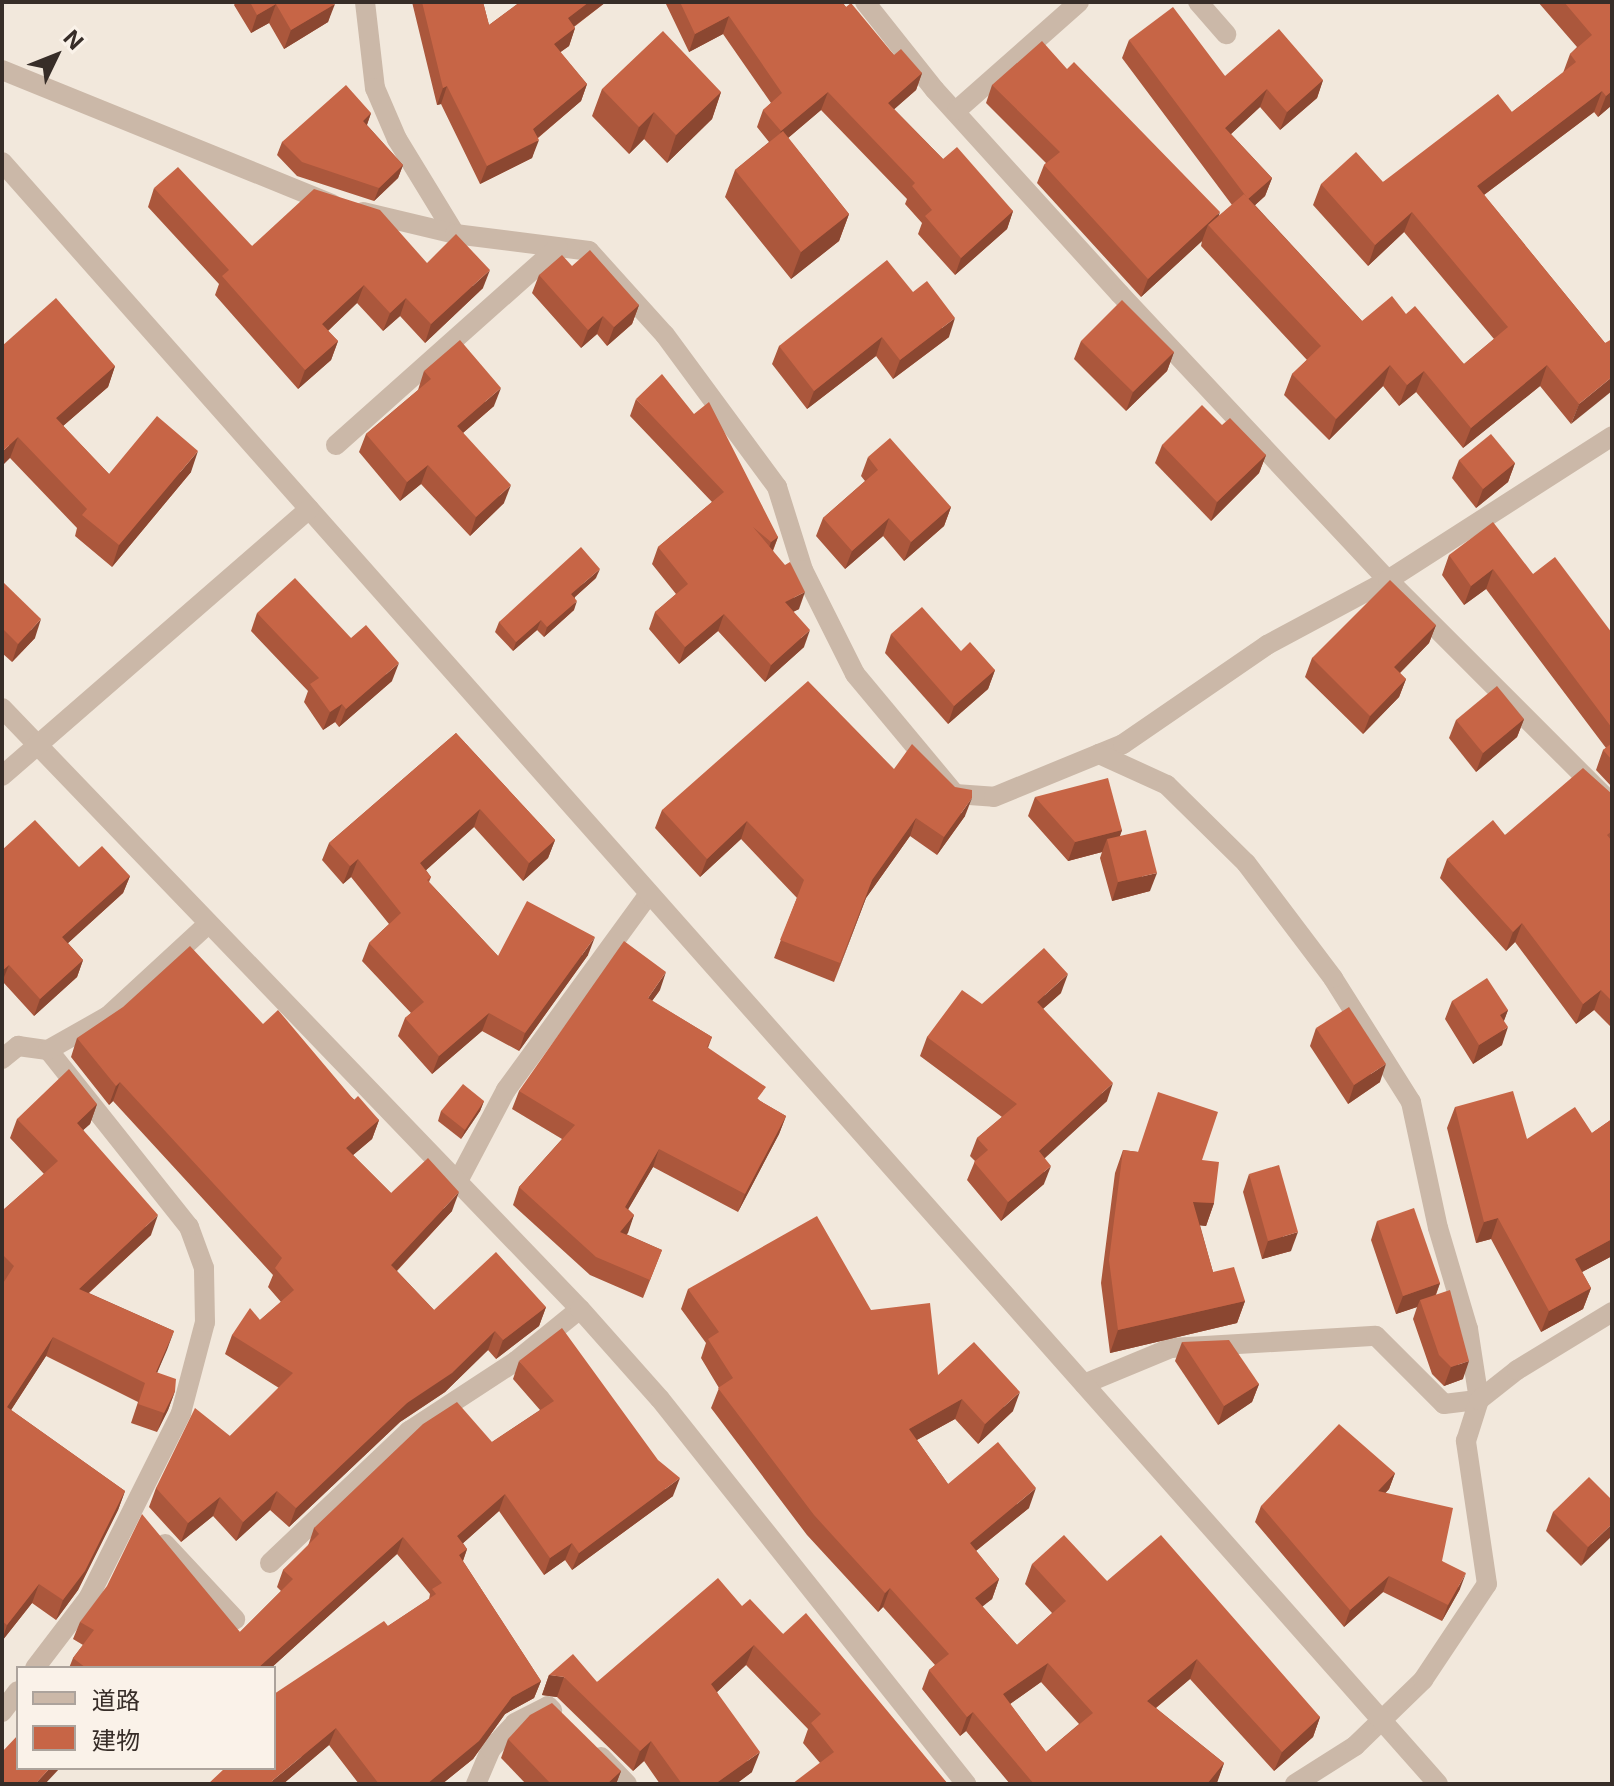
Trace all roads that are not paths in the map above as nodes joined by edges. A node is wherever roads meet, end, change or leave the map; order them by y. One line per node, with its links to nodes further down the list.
1 (365, 2): 9 (street)
2 (865, 2): 7 (street)
3 (1079, 2): 7 (street)
4 (1198, 2): 5 (street)
5 (1226, 34)
6 (2, 70): 9 (street)
7 (957, 110): 14 (street)
8 (2, 162): 13 (street)
9 (455, 234): 10 (street)
10 (558, 247): 12 (street); 17 (street)
11 (1612, 436): 14 (street)
12 (336, 445)
13 (309, 509): 16 (street); 20 (street)
14 (1388, 580): 17 (street); 19 (street)
15 (2, 708): 16 (street)
16 (37, 747): 18 (street); 21 (street)
17 (1099, 754): 28 (street)
18 (2, 776)
19 (1612, 804)
20 (649, 894): 24 (street); 27 (street)
21 (208, 924): 22 (street); 24 (street)
22 (48, 1050): 23 (street); 29 (street)
23 (2, 1059)
24 (458, 1181): 25 (street)
25 (580, 1309): 30 (street); 38 (street)
26 (1612, 1312): 28 (street)
27 (1084, 1384): 28 (street); 35 (street)
28 (1479, 1400): 35 (street)
29 (130, 1506): 31 (street); 32 (street)
30 (270, 1563)
31 (235, 1619)
32 (37, 1666)
33 (16, 1694): 34 (street)
34 (2, 1712)
35 (1382, 1721): 39 (street); 40 (street)
36 (476, 1784): 37 (street)
37 (627, 1784)
38 (966, 1784)
39 (1295, 1784)
40 (1438, 1784)

